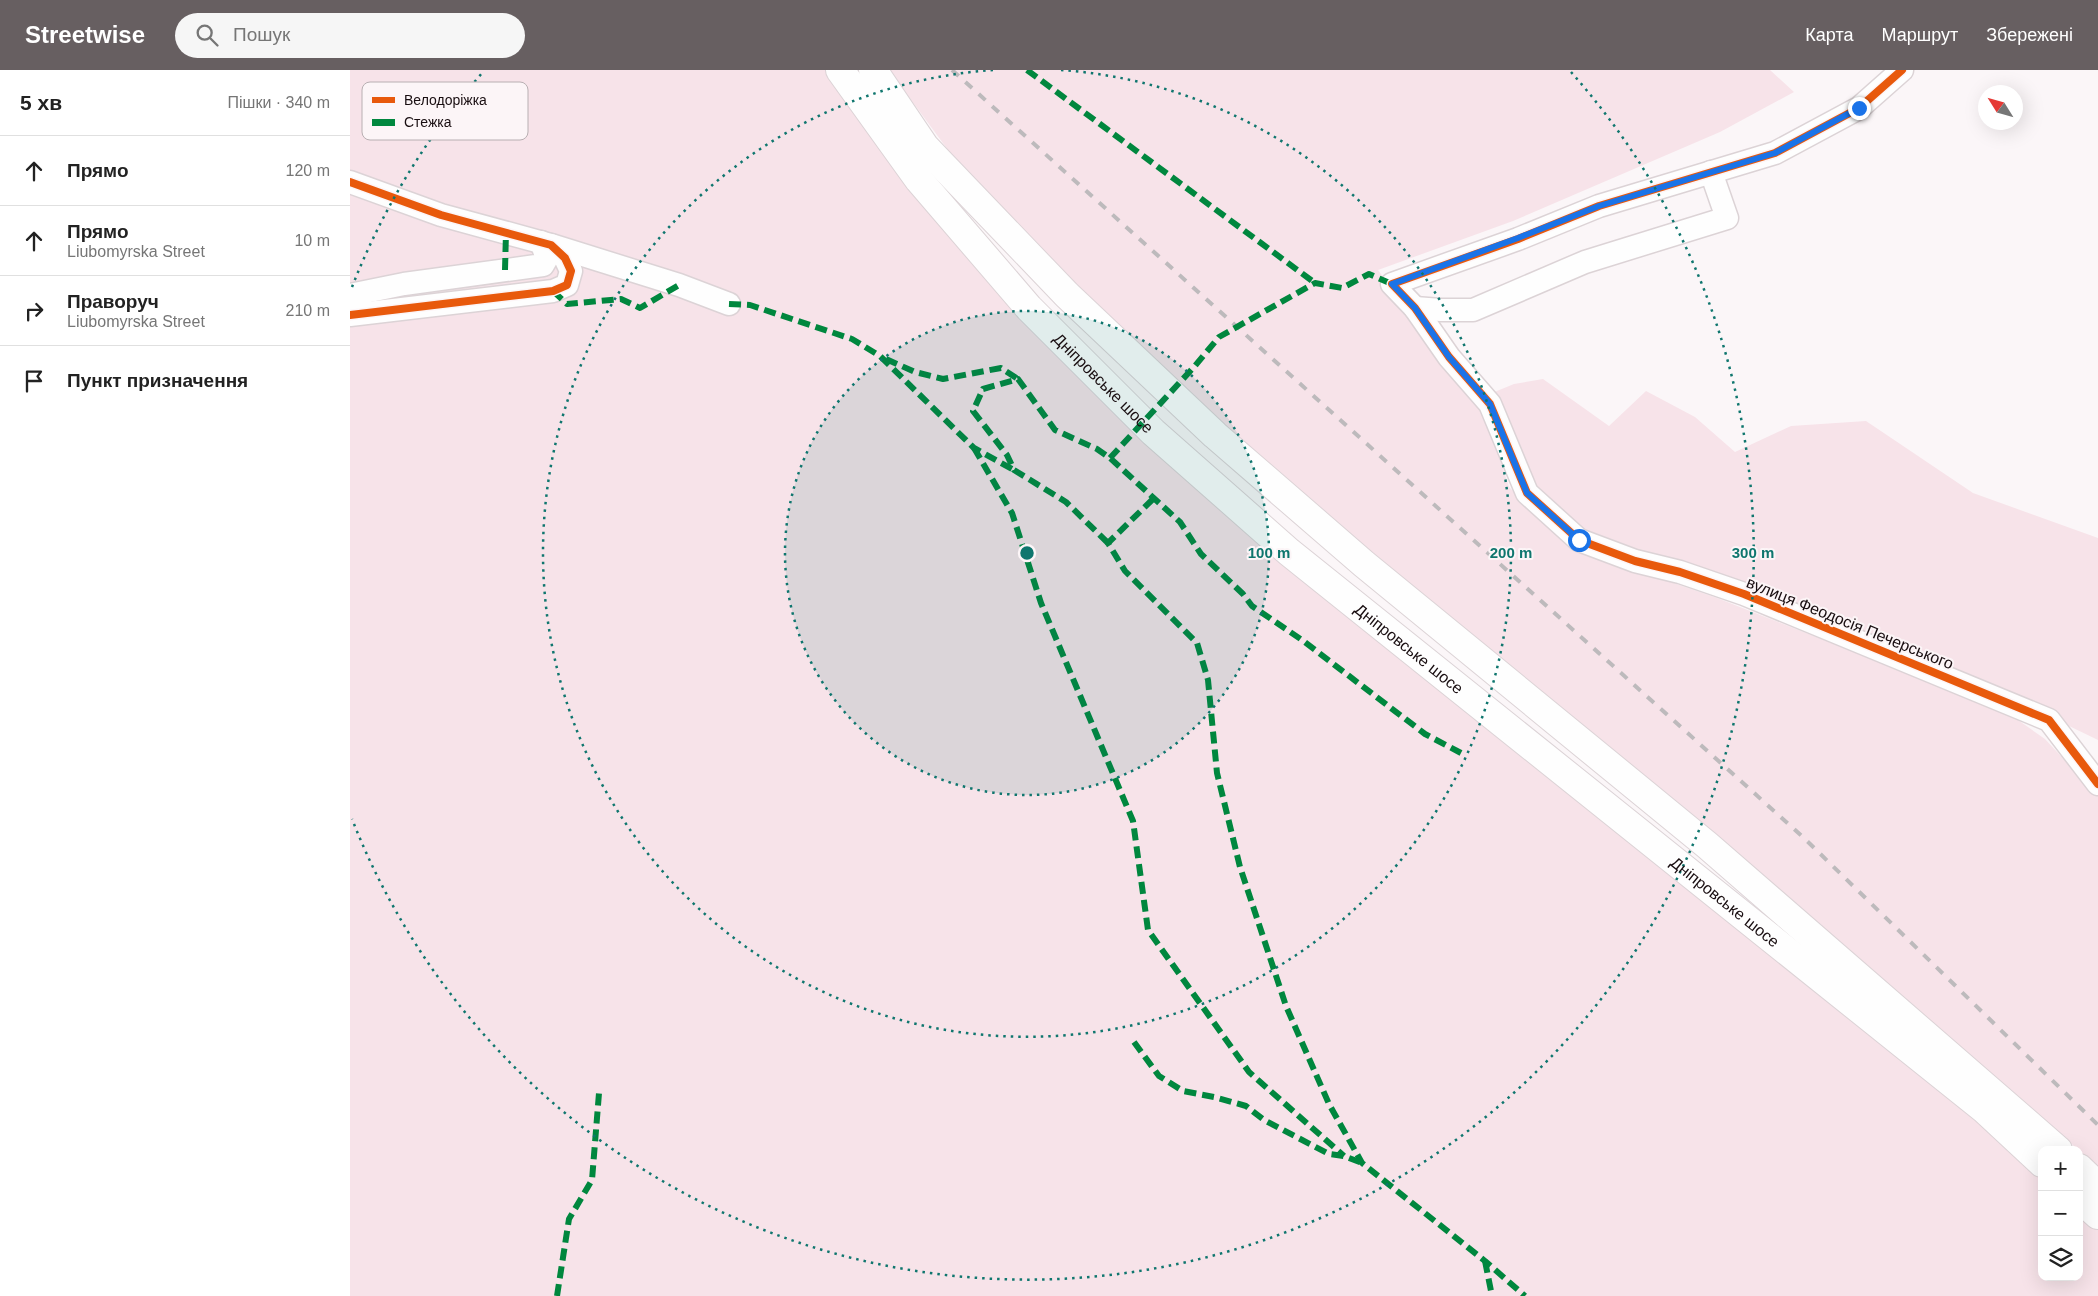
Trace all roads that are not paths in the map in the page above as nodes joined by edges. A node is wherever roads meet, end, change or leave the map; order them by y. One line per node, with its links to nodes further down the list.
1 (840, 70): 13 (main road, Дніпровське шосе)
2 (873, 70): 12 (main road, Дніпровське шосе)
3 (1902, 70): 4 (street)
4 (1711, 172): 9 (street, вулиця Феодосія Печерського); 9 (street)
5 (350, 182): 6 (street)
6 (546, 244): 7 (street); 8 (street); 10 (street)
7 (350, 295)
8 (729, 304)
9 (1415, 308): 11 (street, вулиця Феодосія Печерського)
10 (350, 316)
11 (2098, 784)
12 (2053, 1146)
13 (2038, 1159)
14 (2083, 1172): 15 (main road)
15 (2098, 1186)
16 (2083, 1202): 17 (main road)
17 (2098, 1215)

